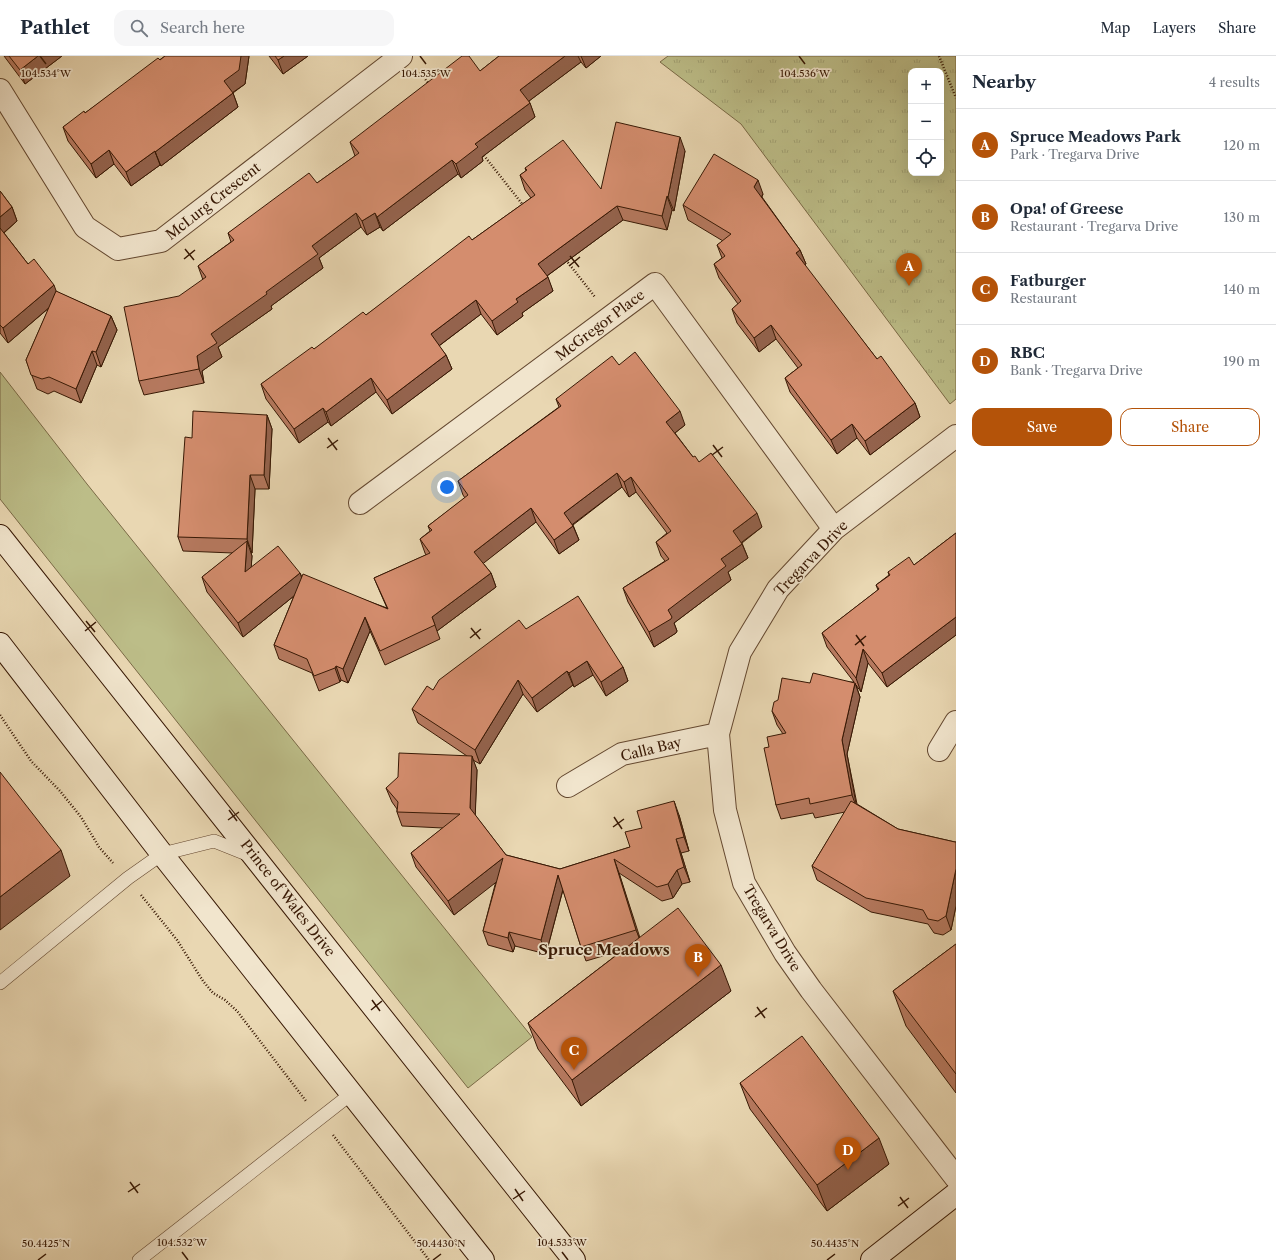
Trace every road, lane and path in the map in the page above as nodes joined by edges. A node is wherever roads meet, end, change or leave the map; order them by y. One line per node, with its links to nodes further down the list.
1 (939, 56): 5 (path)
2 (409, 62): 3 (path); 4 (street, McLurg Crescent)
3 (431, 87)
4 (0, 90)
5 (956, 98)
6 (480, 149): 7 (path)
7 (523, 205)
8 (562, 255): 9 (path)
9 (611, 318): 11 (street, McGregor Place); 12 (street, McGregor Place)
10 (956, 436): 12 (street, Tregarva Drive)
11 (360, 504)
12 (834, 529): 17 (street, Tregarva Drive)
13 (0, 536): 21 (street, Prince of Wales Drive)
14 (0, 644): 20 (street)
15 (0, 715): 22 (path)
16 (956, 722): 18 (street)
17 (718, 734): 19 (street, Calla Bay); 26 (street, Tregarva Drive)
18 (939, 750)
19 (568, 786)
20 (162, 854): 21 (lane); 22 (lane); 24 (street)
21 (256, 858): 31 (street, Prince of Wales Drive)
22 (128, 878): 23 (lane); 25 (path)
23 (0, 983)
24 (351, 1094): 25 (lane); 30 (street)
25 (320, 1118): 28 (lane); 29 (path)
26 (956, 1178)
27 (956, 1194): 32 (street)
28 (139, 1260)
29 (429, 1260)
30 (482, 1260)
31 (574, 1260)
32 (872, 1260)

